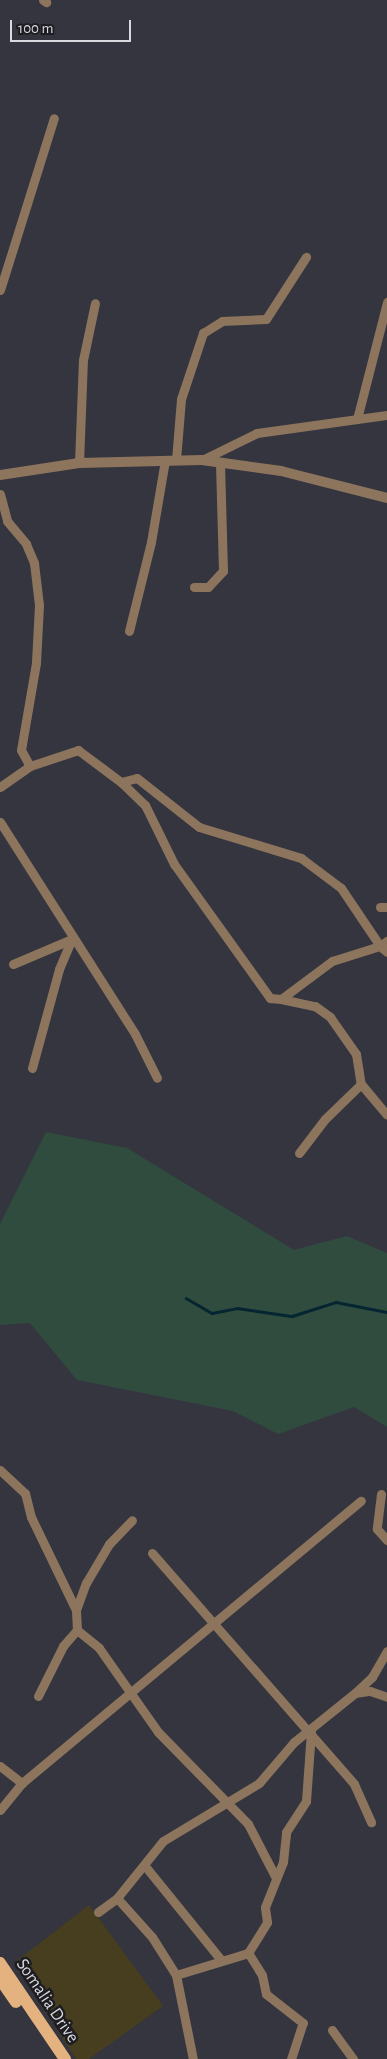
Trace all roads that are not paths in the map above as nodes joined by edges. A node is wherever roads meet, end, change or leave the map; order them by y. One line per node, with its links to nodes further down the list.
1 (54, 118): 3 (street)
2 (306, 257): 8 (street)
3 (0, 290)
4 (387, 302): 7 (street)
5 (95, 303): 11 (street)
6 (387, 415): 7 (street)
7 (357, 419): 9 (street)
8 (170, 460): 9 (street); 11 (street); 16 (street)
9 (202, 460): 10 (street)
10 (220, 462): 14 (street); 15 (street)
11 (79, 463): 12 (street)
12 (0, 475)
13 (0, 494): 17 (street)
14 (387, 498)
15 (194, 587)
16 (129, 631)
17 (30, 766): 18 (street); 19 (street)
18 (121, 782): 22 (street); 24 (street)
19 (0, 787)
20 (0, 822): 21 (street)
21 (72, 939): 23 (street); 25 (street); 26 (street)
22 (385, 946): 24 (street)
23 (13, 964)
24 (281, 999): 27 (street)
25 (32, 1068)
26 (157, 1078)
27 (361, 1084): 28 (street); 29 (street)
28 (387, 1115)
29 (299, 1153)
30 (0, 1470): 36 (street)
31 (380, 1494): 34 (street)
32 (361, 1500): 37 (street)
33 (132, 1520): 36 (street)
34 (387, 1540)
35 (152, 1553): 37 (street)
36 (76, 1610): 38 (street)
37 (213, 1626): 42 (street); 44 (street)
38 (77, 1630): 41 (street); 42 (street)
39 (387, 1652): 40 (street)
40 (354, 1693): 43 (street); 44 (street)
41 (38, 1696)
42 (130, 1697): 46 (street); 47 (street)
43 (387, 1697)
44 (311, 1731): 47 (street); 49 (street); 51 (street)
45 (0, 1766): 46 (street)
46 (22, 1783): 48 (street)
47 (228, 1801): 50 (street); 51 (street)
48 (0, 1810)
49 (371, 1822)
50 (145, 1866): 52 (street); 55 (street)
51 (275, 1876): 54 (street)
52 (117, 1898): 53 (street); 57 (street)
53 (98, 1912)
54 (248, 1953): 55 (street); 63 (street)
55 (222, 1961): 57 (street)
56 (0, 1963): 61 (main road, Somalia Drive)
57 (176, 1975): 62 (street)
58 (0, 1979): 60 (main road, Somalia Drive)
59 (332, 2030): 64 (street)
60 (56, 2059)
61 (64, 2059)
62 (193, 2059)
63 (290, 2059)
64 (353, 2059)

